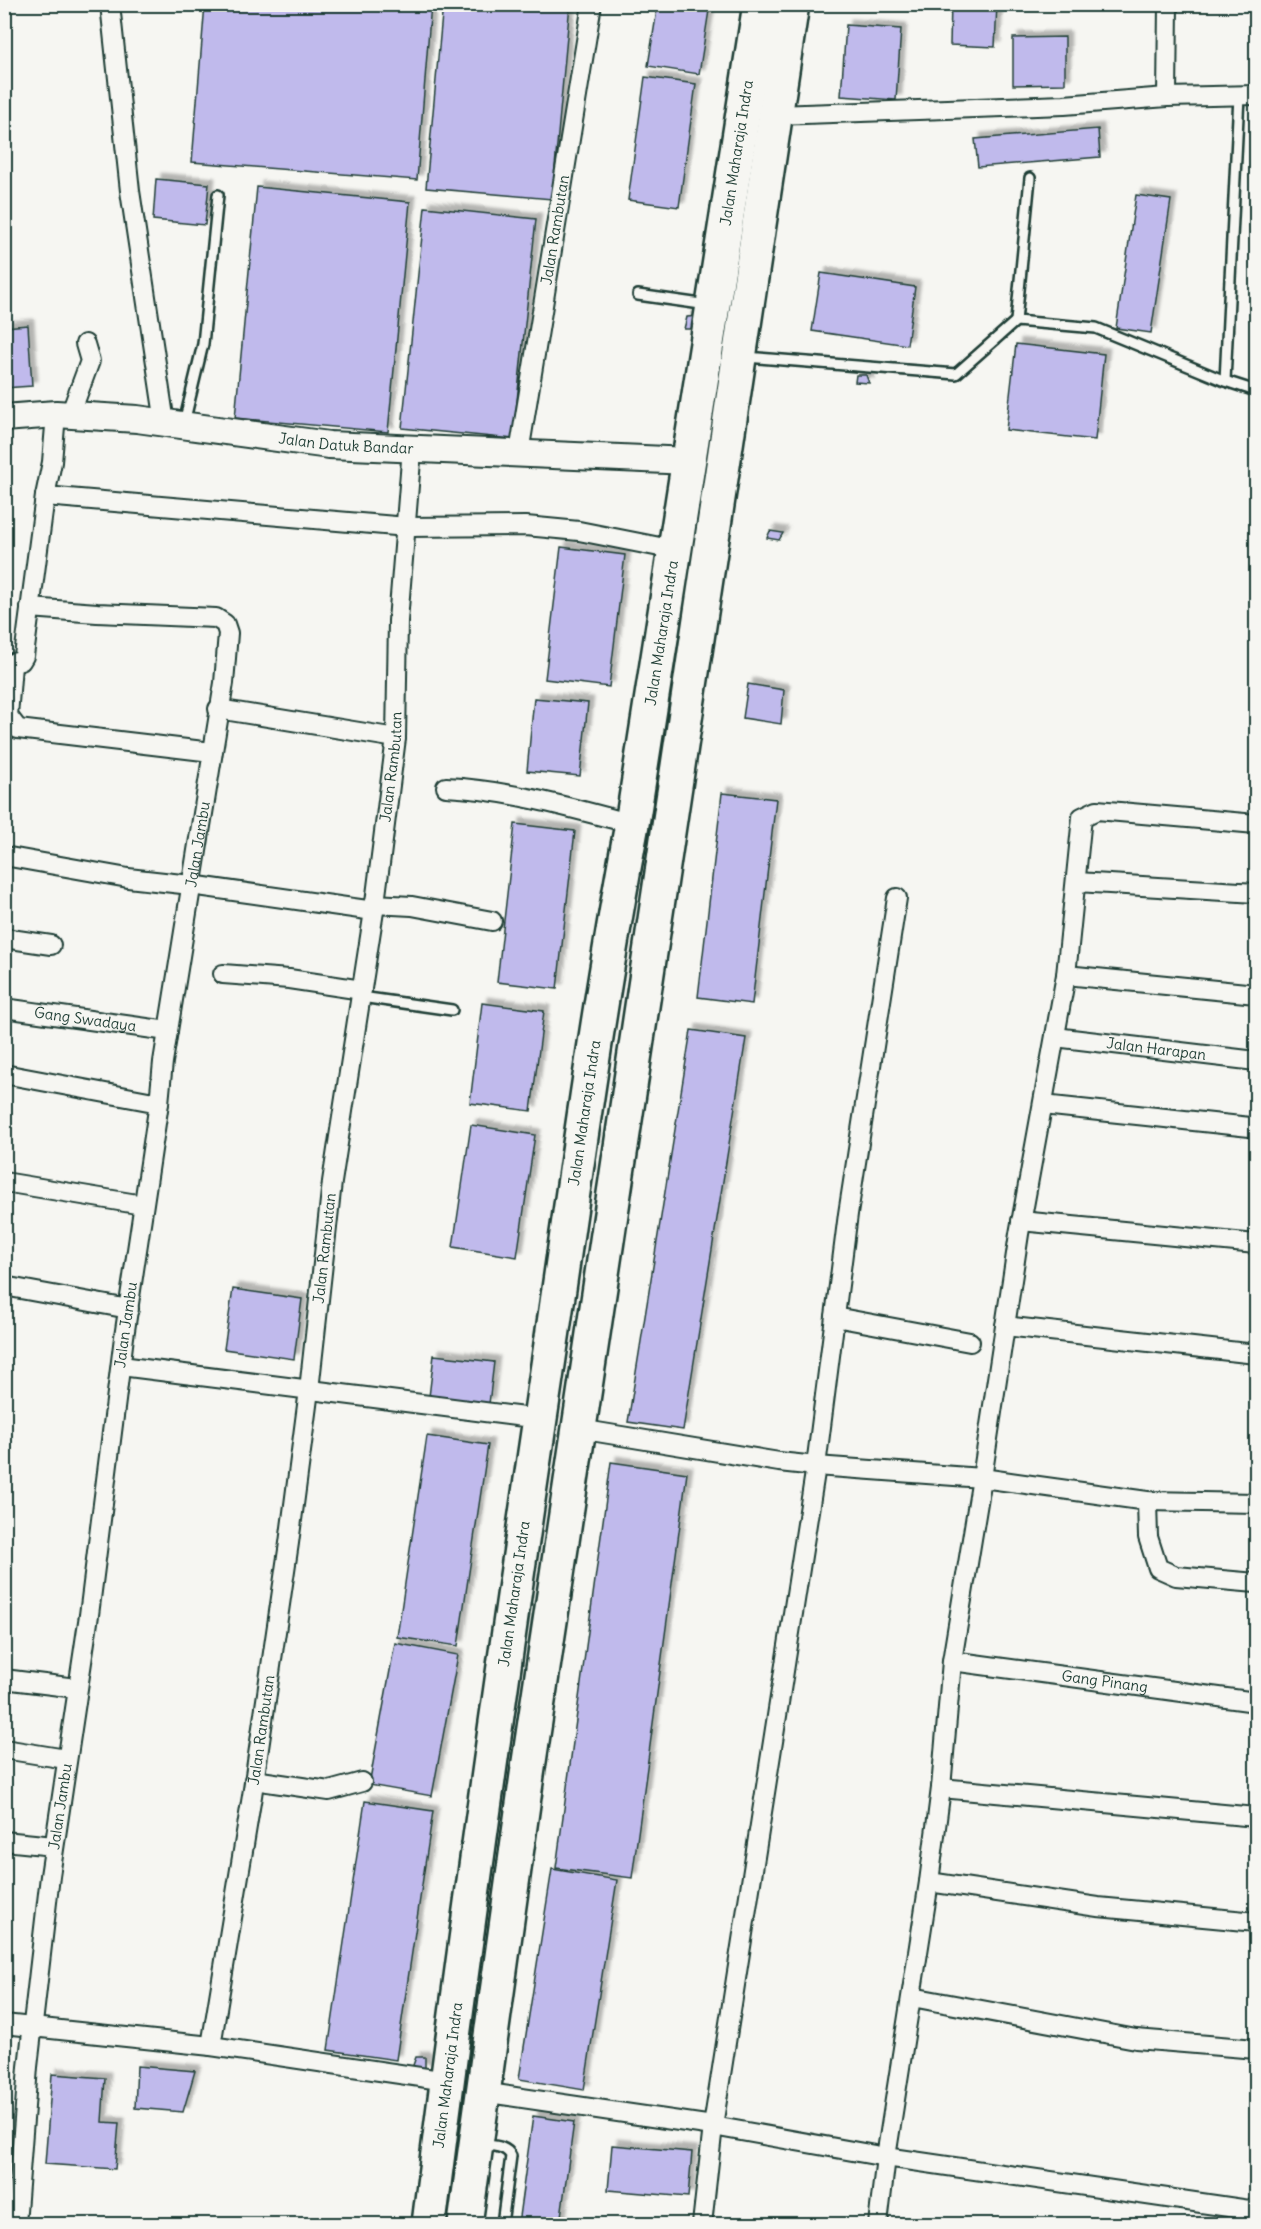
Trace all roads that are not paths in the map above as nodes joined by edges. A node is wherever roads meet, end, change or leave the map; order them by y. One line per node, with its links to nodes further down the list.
1 (110, 4): 21 (street)
2 (592, 4): 23 (street, Jalan Rambutan)
3 (759, 4): 6 (highway, Jalan Maharaja Indra)
4 (792, 4): 6 (highway, Jalan Maharaja Indra)
5 (1168, 4): 8 (street)
6 (767, 64): 9 (highway, Jalan Maharaja Indra); 13 (highway, Jalan Maharaja Indra)
7 (1248, 96): 8 (street); 17 (lane)
8 (1167, 98): 9 (street)
9 (776, 115): 16 (highway, Jalan Maharaja Indra)
10 (1030, 178): 14 (lane)
11 (218, 195): 21 (lane)
12 (638, 295): 13 (lane)
13 (713, 306): 24 (highway, Jalan Maharaja Indra)
14 (1016, 321): 16 (lane); 17 (lane)
15 (85, 344): 19 (street)
16 (741, 357): 42 (highway, Jalan Maharaja Indra)
17 (1225, 381): 18 (lane)
18 (1257, 391)
19 (63, 415): 20 (street, Jalan Datuk Bandar); 21 (street, Jalan Datuk Bandar); 25 (street)
20 (4, 418)
21 (174, 424): 22 (street, Jalan Datuk Bandar)
22 (412, 448): 23 (street, Jalan Datuk Bandar); 26 (street, Jalan Rambutan)
23 (519, 453): 24 (street, Jalan Datuk Bandar)
24 (689, 461): 27 (highway, Jalan Maharaja Indra)
25 (45, 496): 26 (street); 28 (street)
26 (407, 527): 27 (street); 31 (street, Jalan Rambutan)
27 (675, 550): 34 (highway, Jalan Maharaja Indra)
28 (30, 608): 29 (street); 30 (street, Jalan Jambu)
29 (8, 665): 32 (street)
30 (218, 709): 31 (street); 32 (street, Jalan Jambu)
31 (396, 738): 43 (street, Jalan Rambutan)
32 (212, 752): 38 (street, Jalan Jambu)
33 (446, 787): 34 (street)
34 (632, 824): 40 (highway, Jalan Maharaja Indra)
35 (1257, 824): 37 (street)
36 (4, 856): 38 (street)
37 (1077, 882): 39 (street); 48 (street)
38 (191, 885): 43 (street); 53 (street, Jalan Jambu)
39 (1257, 893)
40 (618, 897): 42 (highway); 72 (highway, Jalan Maharaja Indra)
41 (897, 898): 66 (street)
42 (658, 903): 73 (highway, Jalan Maharaja Indra)
43 (374, 908): 44 (street); 49 (street, Jalan Rambutan)
44 (492, 921)
45 (4, 938): 46 (street)
46 (51, 945)
47 (223, 975): 49 (street)
48 (1066, 975): 50 (street); 54 (street)
49 (361, 993): 52 (lane); 71 (street, Jalan Rambutan)
50 (1257, 994)
51 (4, 1008): 53 (street, Gang Swadaya)
52 (452, 1010)
53 (168, 1031): 57 (street, Jalan Jambu)
54 (1056, 1037): 55 (street, Jalan Harapan); 58 (street)
55 (1257, 1060)
56 (4, 1074): 57 (street)
57 (159, 1103): 61 (street, Jalan Jambu)
58 (1043, 1105): 59 (street); 62 (street)
59 (1250, 1127)
60 (4, 1182): 61 (street)
61 (143, 1205): 65 (street, Jalan Jambu)
62 (1021, 1221): 63 (street); 67 (street)
63 (1257, 1244)
64 (4, 1286): 65 (street)
65 (129, 1309): 70 (street, Jalan Jambu)
66 (835, 1317): 68 (street); 74 (street)
67 (1005, 1326): 69 (street); 75 (street)
68 (970, 1341)
69 (1257, 1354)
70 (121, 1366): 71 (street); 81 (street, Jalan Jambu)
71 (309, 1390): 72 (street); 85 (street, Jalan Rambutan)
72 (540, 1419): 98 (highway, Jalan Maharaja Indra)
73 (579, 1429): 74 (street); 99 (highway, Jalan Maharaja Indra)
74 (816, 1466): 75 (street); 100 (street)
75 (982, 1478): 76 (street); 79 (street)
76 (1147, 1501): 77 (street); 78 (street)
77 (1257, 1503)
78 (1257, 1583)
79 (952, 1661): 82 (street, Gang Pinang); 87 (street)
80 (4, 1679): 81 (street)
81 (76, 1688): 84 (street, Jalan Jambu)
82 (1257, 1702)
83 (4, 1749): 84 (street)
84 (66, 1759): 90 (street, Jalan Jambu)
85 (254, 1780): 86 (street); 96 (street, Jalan Rambutan)
86 (362, 1782)
87 (941, 1788): 88 (street); 91 (street)
88 (1257, 1817)
89 (4, 1841): 90 (street)
90 (54, 1846): 95 (street, Jalan Jambu)
91 (929, 1882): 92 (street); 93 (street)
92 (1257, 1922)
93 (912, 1997): 97 (street); 102 (street)
94 (4, 2024): 95 (street)
95 (33, 2028): 96 (street); 103 (street, Jalan Jambu)
96 (211, 2046): 98 (street)
97 (1257, 2049)
98 (447, 2081): 106 (highway, Jalan Maharaja Indra)
99 (482, 2092): 100 (street); 101 (highway, Jalan Maharaja Indra)
100 (713, 2127): 102 (street); 109 (street)
101 (475, 2143): 107 (highway, Jalan Maharaja Indra); 108 (lane)
102 (886, 2157): 104 (street); 110 (street)
103 (12, 2184): 105 (street, Jalan Jambu)
104 (1257, 2211)
105 (16, 2224)
106 (429, 2224)
107 (465, 2224)
108 (502, 2224)
109 (702, 2224)
110 (878, 2224)

